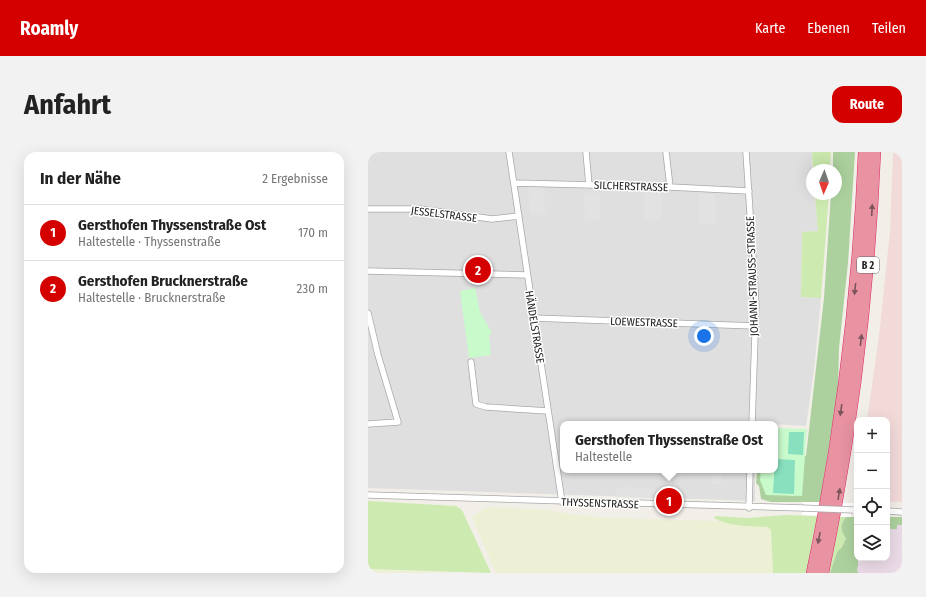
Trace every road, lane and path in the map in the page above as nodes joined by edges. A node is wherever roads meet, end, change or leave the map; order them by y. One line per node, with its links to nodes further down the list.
1 (509, 152): 7 (street, HÄNDELSTRASSE)
2 (586, 152): 8 (street)
3 (666, 152): 9 (street)
4 (746, 152): 10 (street, JOHANN-STRAUSS-STRASSE)
5 (864, 152): 29 (highway, B 2, one-way to 29)
6 (875, 152): 30 (highway, B 2, one-way to 6)
7 (514, 183): 8 (street, SILCHERSTRASSE); 12 (street, HÄNDELSTRASSE)
8 (589, 185): 9 (street, SILCHERSTRASSE)
9 (670, 187): 10 (street, SILCHERSTRASSE)
10 (749, 191): 17 (street, JOHANN-STRAUSS-STRASSE)
11 (368, 209): 12 (street, JESSELSTRASSE)
12 (519, 216): 14 (street, HÄNDELSTRASSE)
13 (368, 271): 14 (street)
14 (527, 275): 16 (street, HÄNDELSTRASSE)
15 (368, 313): 21 (street)
16 (533, 318): 17 (street, LOEWESTRASSE); 19 (street, HÄNDELSTRASSE)
17 (755, 326): 20 (street, JOHANN-STRAUSS-STRASSE)
18 (471, 362): 19 (street)
19 (548, 411): 24 (street, HÄNDELSTRASSE)
20 (752, 421)
21 (368, 424)
22 (750, 473): 25 (street)
23 (368, 495): 24 (street, THYSSENSTRASSE)
24 (562, 502): 25 (street, THYSSENSTRASSE)
25 (749, 508): 26 (street, THYSSENSTRASSE, bridge)
26 (854, 510)
27 (890, 511): 28 (street)
28 (902, 512)
29 (812, 573)
30 (823, 573)

